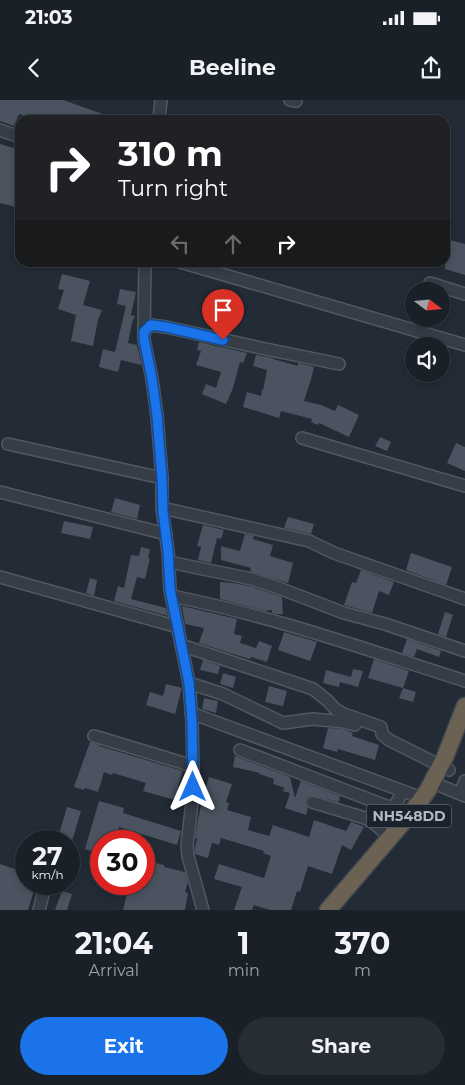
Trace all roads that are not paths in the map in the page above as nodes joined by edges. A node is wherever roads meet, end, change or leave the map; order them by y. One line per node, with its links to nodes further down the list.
1 (161, 100): 2 (street)
2 (160, 115)
3 (0, 130): 4 (street)
4 (15, 134)
5 (145, 267): 9 (street)
6 (197, 267): 10 (street)
7 (450, 289): 8 (street)
8 (465, 294)
9 (144, 332): 11 (street); 14 (street)
10 (465, 345)
11 (339, 364)
12 (302, 438): 15 (street)
13 (8, 444): 14 (street)
14 (162, 478): 17 (street)
15 (465, 486)
16 (0, 492): 18 (street)
17 (162, 508): 18 (street); 22 (street)
18 (166, 534): 19 (street)
19 (169, 562): 21 (street); 25 (street)
20 (0, 577): 23 (street)
21 (172, 596): 23 (street); 26 (street)
22 (465, 598)
23 (178, 628): 24 (street)
24 (181, 645): 27 (street); 31 (street)
25 (465, 651)
26 (465, 680)
27 (189, 683): 29 (street); 31 (street)
28 (465, 706): 35 (highway, NH548DD)
29 (191, 713): 34 (street); 38 (street)
30 (465, 732): 35 (highway, NH548DD)
31 (382, 734): 35 (street)
32 (94, 736): 34 (street)
33 (240, 750): 38 (street)
34 (193, 766): 46 (street)
35 (445, 768): 37 (highway, NH548DD); 40 (highway, NH548DD)
36 (465, 781): 39 (street)
37 (441, 786): 39 (street); 43 (highway, NH548DD)
38 (402, 792): 40 (street)
39 (462, 795)
40 (422, 798): 42 (highway, NH548DD)
41 (312, 802): 42 (street)
42 (390, 838): 43 (highway, NH548DD)
43 (365, 875): 47 (highway, NH548DD); 48 (highway, NH548DD)
44 (43, 895): 45 (street)
45 (38, 910)
46 (203, 910)
47 (328, 910)
48 (342, 910)

